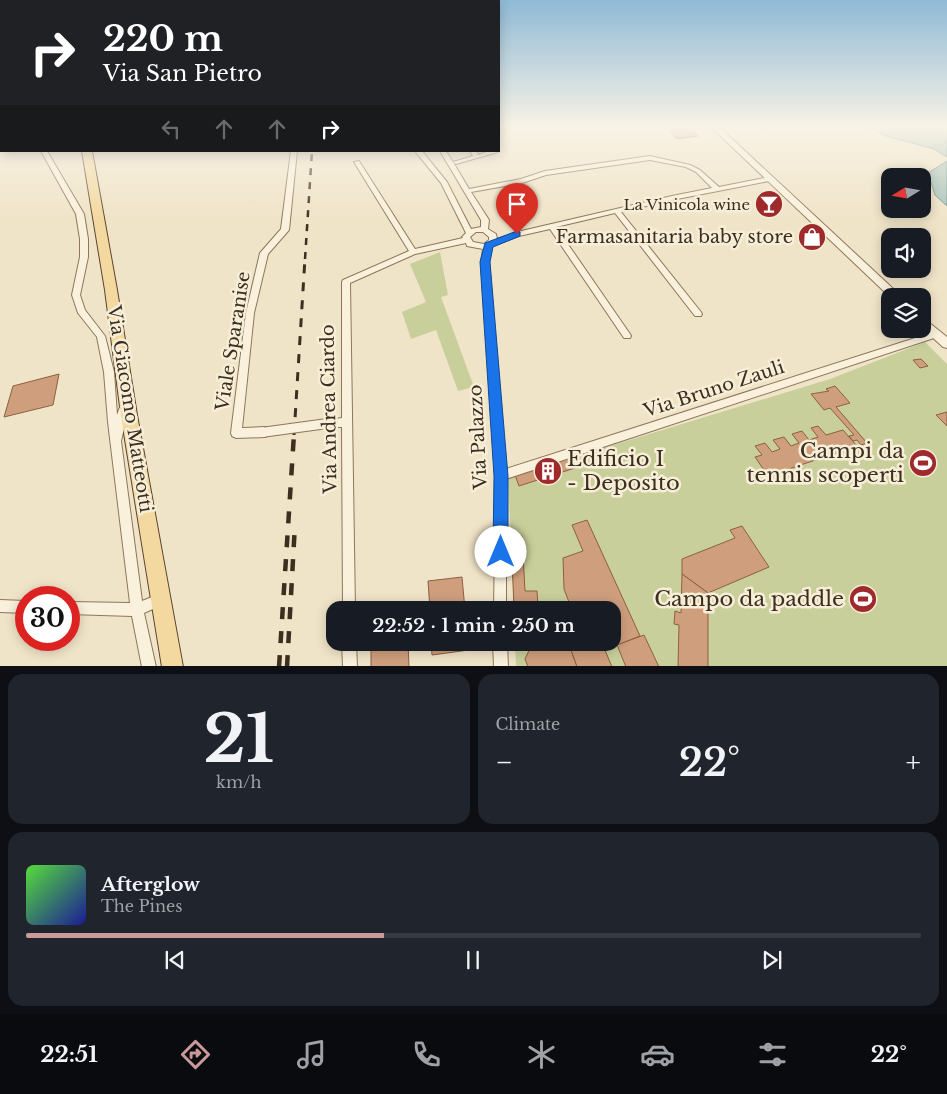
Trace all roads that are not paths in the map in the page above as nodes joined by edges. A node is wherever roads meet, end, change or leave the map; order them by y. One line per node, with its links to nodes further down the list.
1 (47, 157): 29 (street)
2 (88, 157): 27 (main road, Via Giacomo Matteotti)
3 (293, 157): 28 (street, Viale Sparanise, bridge)
4 (423, 157): 17 (street)
5 (447, 157): 12 (street)
6 (468, 157): 9 (street)
7 (746, 157): 10 (street)
8 (356, 162): 19 (street)
9 (456, 162)
10 (769, 179): 11 (street); 21 (street)
11 (717, 189): 12 (street); 13 (street)
12 (467, 191): 15 (street)
13 (617, 211): 14 (street); 22 (street)
14 (552, 227): 16 (street); 25 (street)
15 (486, 230): 16 (street); 17 (street); 18 (street)
16 (517, 234): 18 (street)
17 (469, 239): 18 (street); 19 (street, Via Andrea Ciardo); 20 (street)
18 (490, 244): 20 (street, Via Palazzo)
19 (413, 252): 28 (street, Via Andrea Ciardo)
20 (485, 262): 30 (street, Via Palazzo)
21 (887, 288)
22 (698, 314)
23 (931, 329): 24 (street)
24 (937, 334): 26 (street); 30 (street, Via Bruno Zauli)
25 (627, 336)
26 (947, 344)
27 (127, 397): 29 (street); 31 (main road, Via Giacomo Matteotti)
28 (348, 422): 32 (street, Via Andrea Ciardo)
29 (115, 444): 37 (street)
30 (501, 476): 33 (street, Via Palazzo)
31 (162, 599): 37 (street); 41 (main road, Via Giacomo Matteotti)
32 (349, 601)
33 (500, 601)
34 (0, 606): 35 (street)
35 (15, 606)
36 (80, 608): 37 (street)
37 (138, 610): 40 (street)
38 (349, 651): 42 (street)
39 (500, 651): 43 (street)
40 (149, 666)
41 (173, 666)
42 (350, 666)
43 (501, 666)

